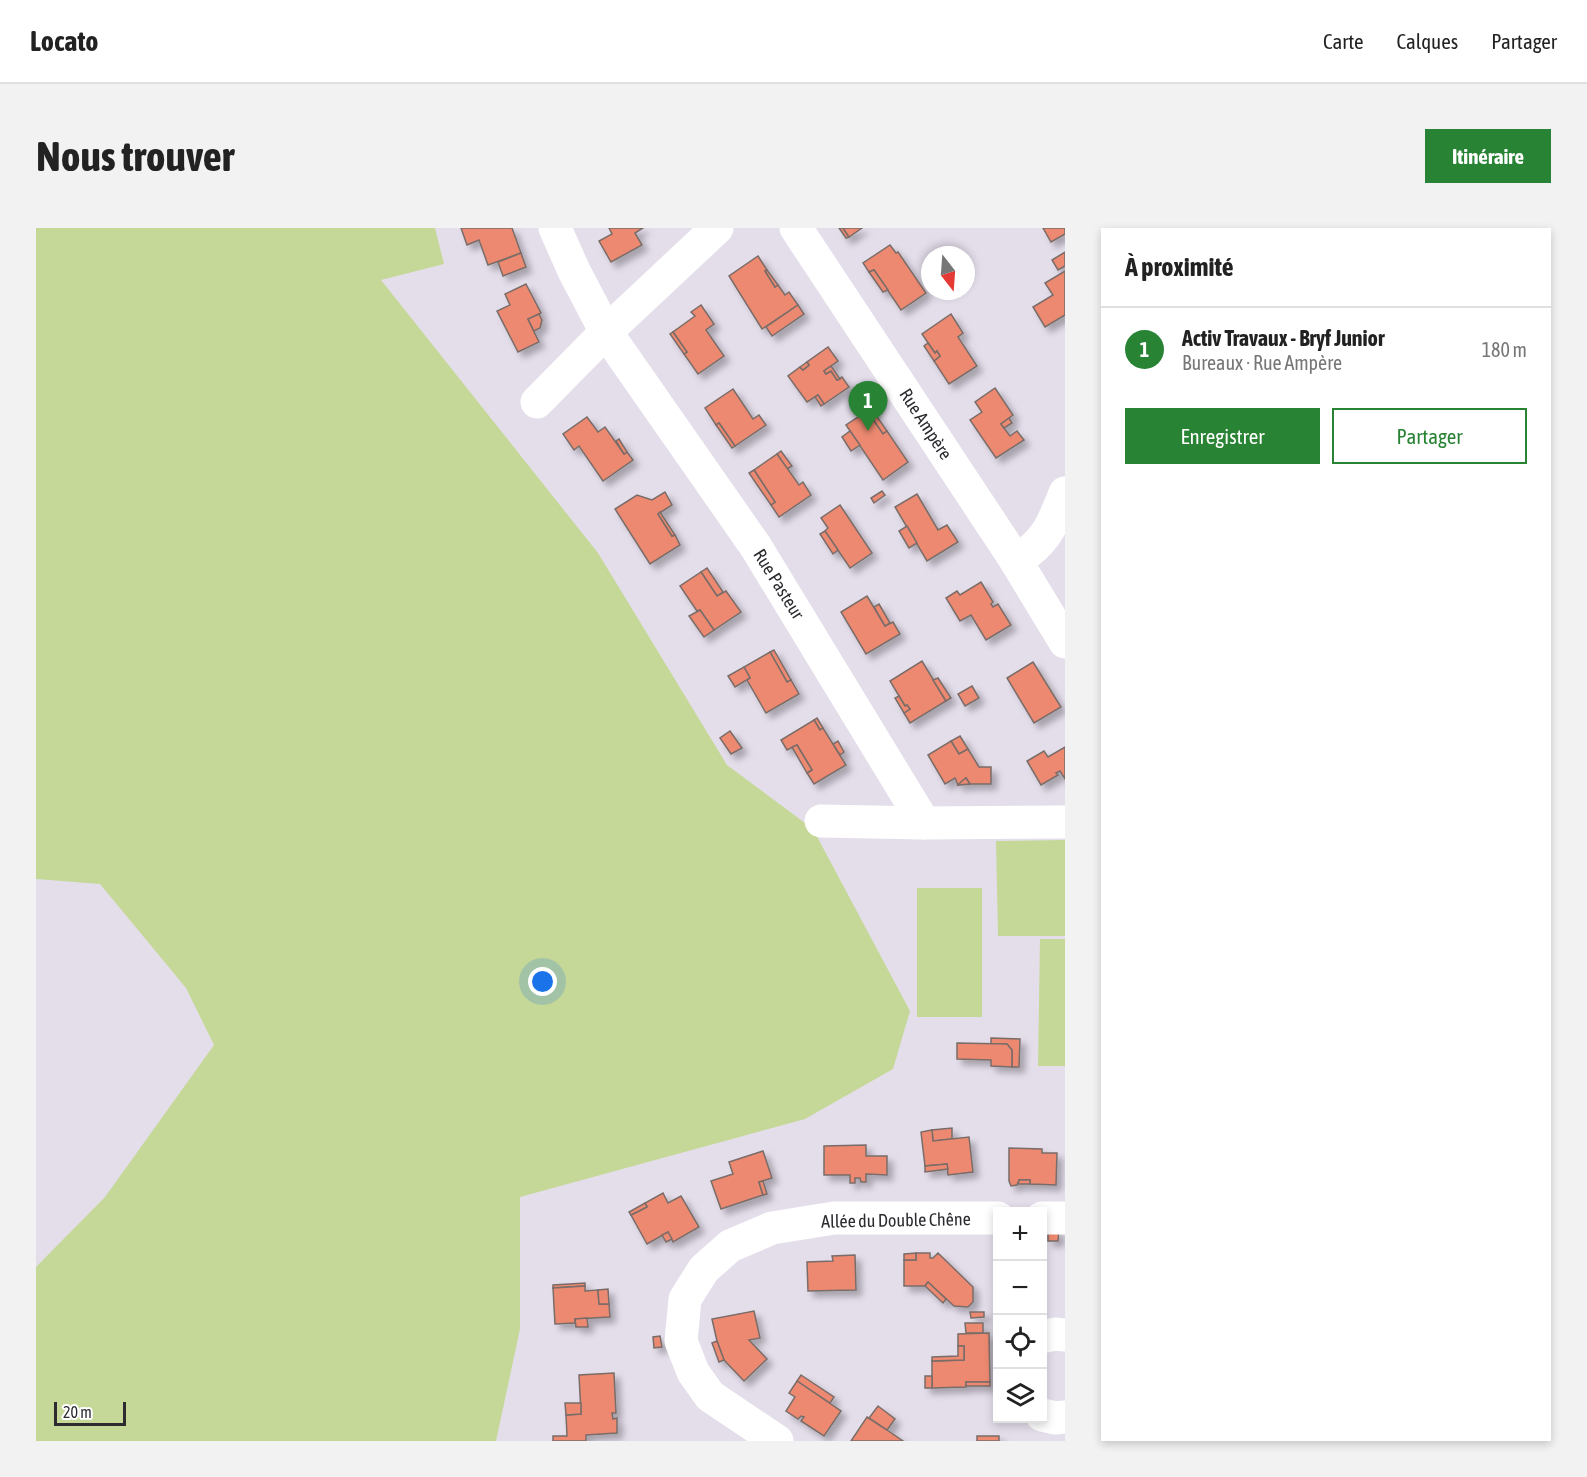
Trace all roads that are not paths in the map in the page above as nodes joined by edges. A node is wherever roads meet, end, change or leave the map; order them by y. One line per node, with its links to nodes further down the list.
1 (555, 228): 4 (street, Rue Pasteur)
2 (717, 228): 4 (street)
3 (796, 228): 7 (street, Rue Ampère)
4 (606, 332): 5 (street); 11 (street, Rue Pasteur)
5 (537, 402)
6 (1065, 493): 7 (street)
7 (1016, 561): 8 (street, Rue Ampère)
8 (1065, 642)
9 (821, 821): 11 (street)
10 (1065, 822): 11 (street)
11 (924, 823)
12 (993, 1218): 19 (street, Allée du Double Chêne)
13 (1047, 1218): 14 (street)
14 (1065, 1218)
15 (1065, 1335): 16 (street)
16 (1047, 1336)
17 (1047, 1416): 18 (street)
18 (1065, 1417)
19 (777, 1441)

